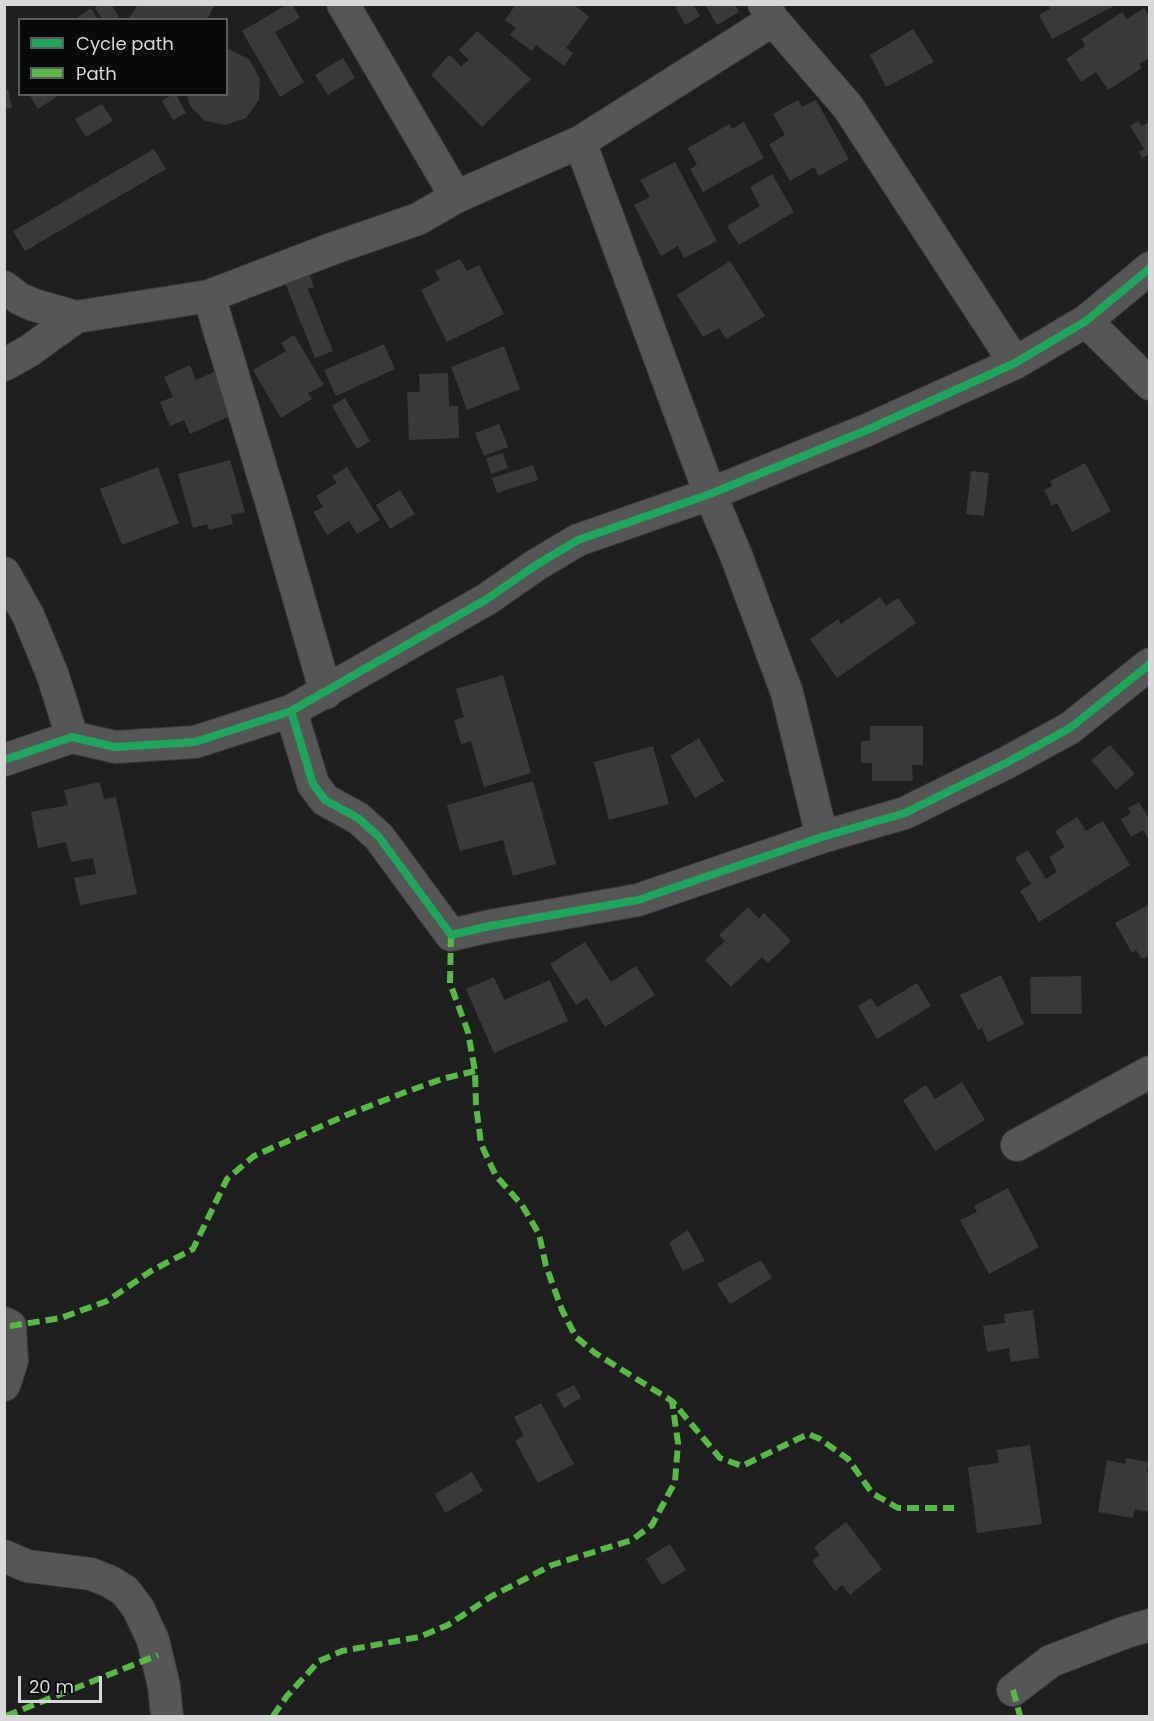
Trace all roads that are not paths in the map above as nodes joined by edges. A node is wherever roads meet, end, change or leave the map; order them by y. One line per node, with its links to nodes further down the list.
1 (343, 4): 4 (street)
2 (769, 12): 3 (street); 10 (street)
3 (580, 142): 4 (street); 13 (street)
4 (456, 197): 7 (street)
5 (1149, 268): 9 (street)
6 (4, 287): 8 (street)
7 (209, 296): 8 (street); 16 (street)
8 (76, 317): 11 (street)
9 (1086, 321): 10 (street); 12 (street)
10 (1015, 363): 13 (street)
11 (4, 365)
12 (1149, 384)
13 (710, 494): 16 (street); 20 (street)
14 (4, 573): 18 (street)
15 (1149, 664): 20 (street)
16 (326, 693): 17 (street)
17 (291, 711): 18 (street); 20 (street)
18 (72, 736): 19 (street)
19 (4, 760)
20 (822, 837)
21 (1149, 1072): 22 (street)
22 (1017, 1145)
23 (4, 1323): 24 (street)
24 (4, 1385)
25 (4, 1556): 28 (street)
26 (1149, 1625): 27 (street)
27 (1013, 1690)
28 (166, 1716)

